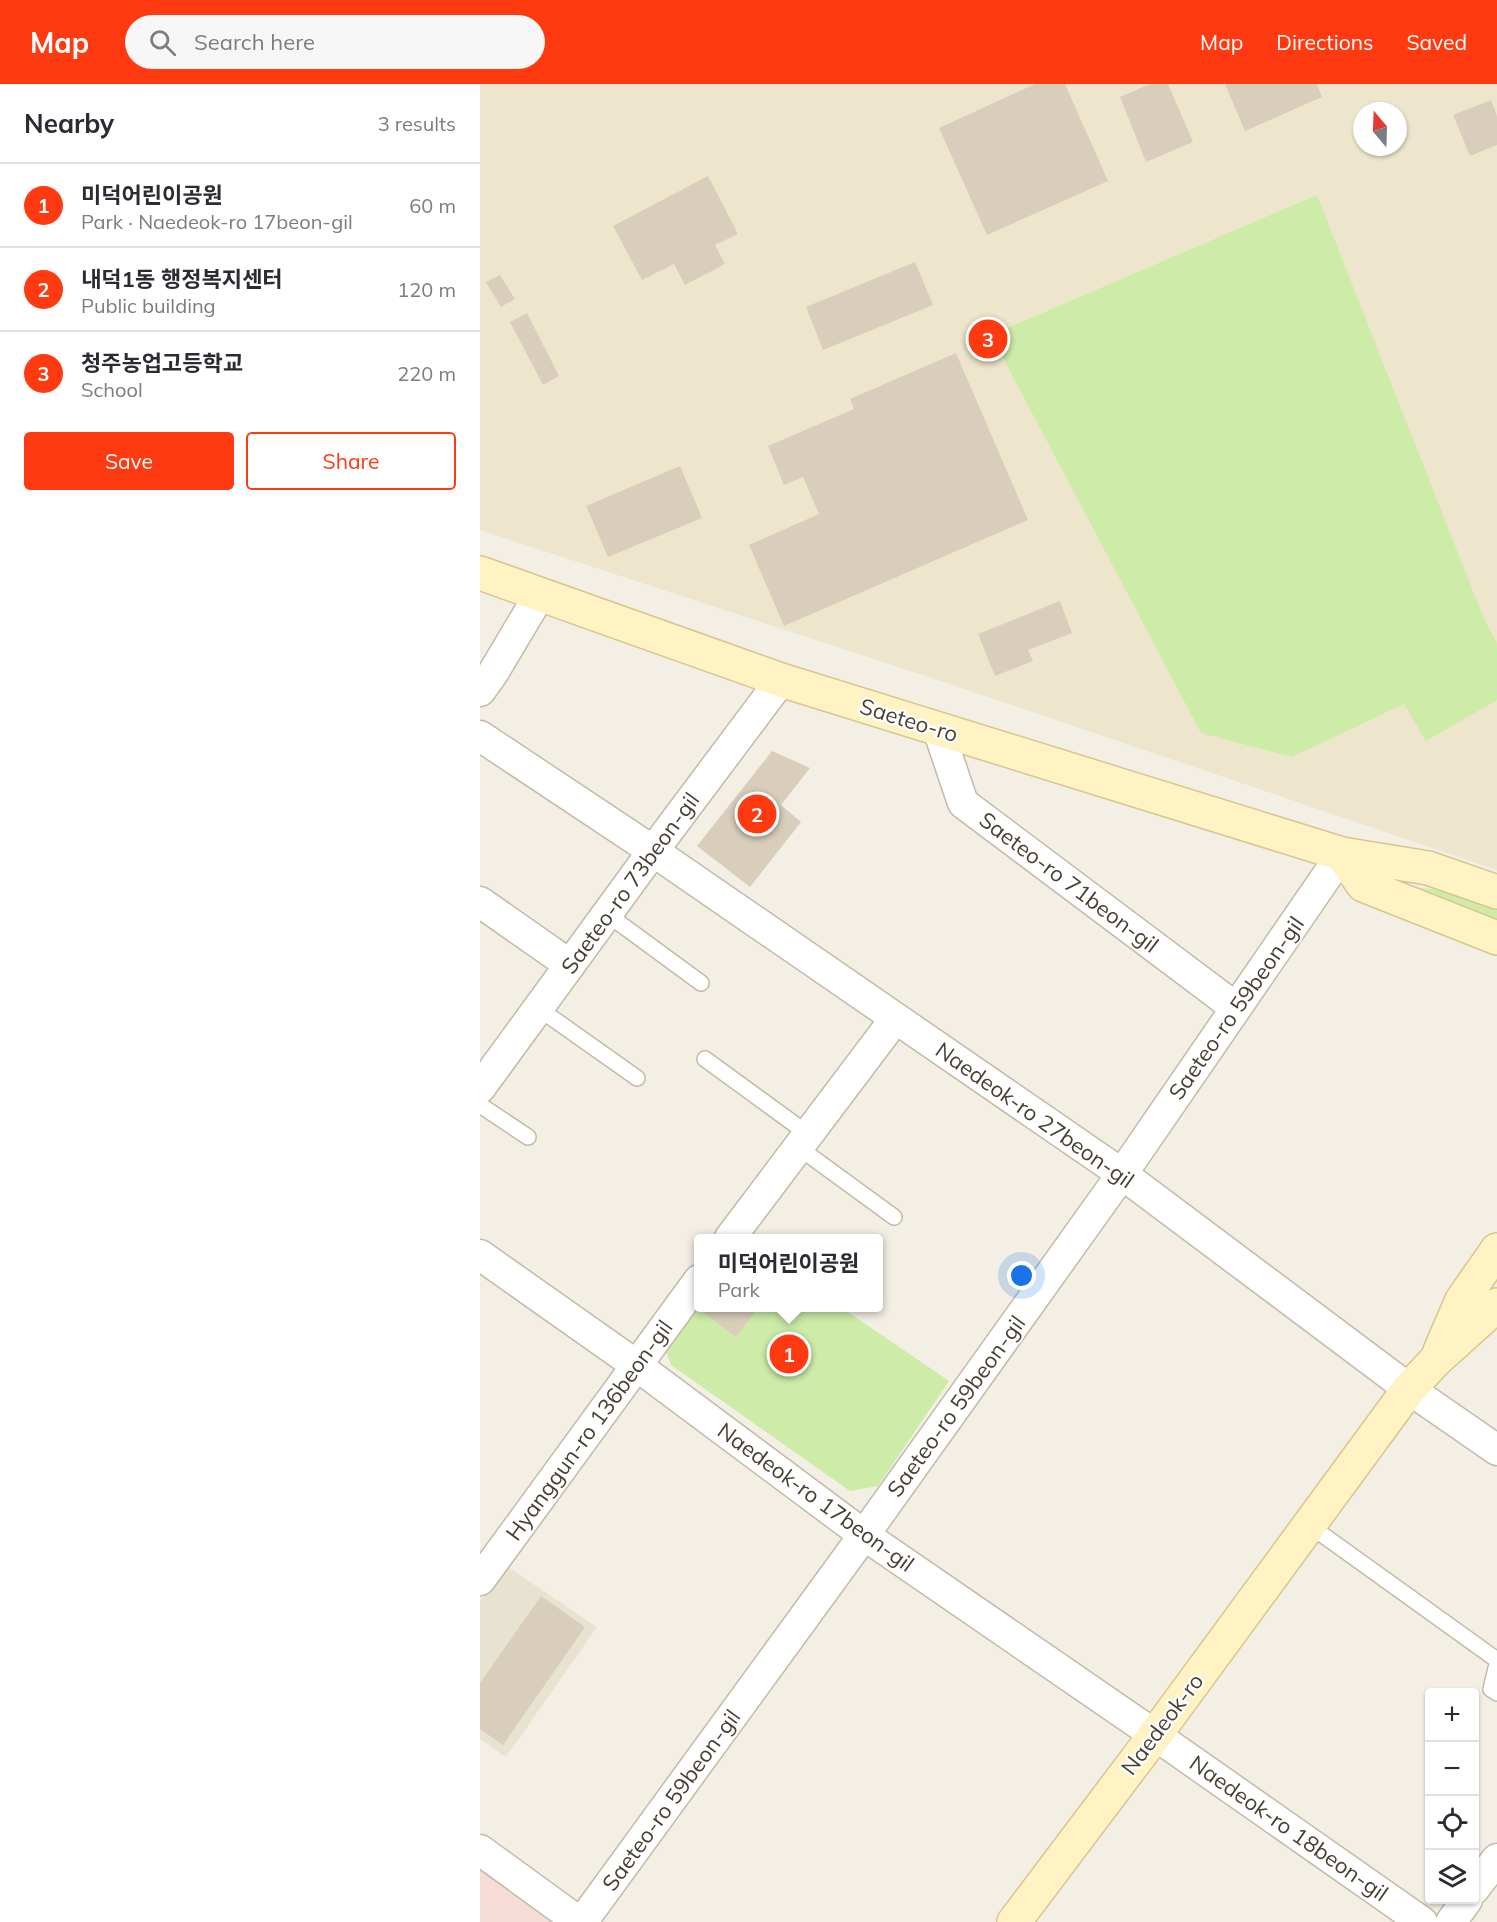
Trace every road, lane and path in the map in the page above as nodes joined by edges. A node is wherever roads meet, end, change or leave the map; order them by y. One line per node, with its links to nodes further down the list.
1 (480, 573): 2 (street, Saeteo-ro)
2 (540, 594): 3 (street, Saeteo-ro); 4 (street)
3 (782, 680): 5 (street, Saeteo-ro); 7 (street, Saeteo-ro 73beon-gil)
4 (480, 691)
5 (938, 729): 8 (street, Saeteo-ro); 16 (street, Saeteo-ro 71beon-gil)
6 (480, 736): 7 (street, Naedeok-ro 27beon-gil)
7 (653, 851): 11 (street, Saeteo-ro 73beon-gil); 17 (street, Naedeok-ro 27beon-gil)
8 (1342, 854): 9 (street, Saeteo-ro); 12 (street); 16 (street, Saeteo-ro 59beon-gil)
9 (1497, 892)
10 (480, 902): 13 (street)
11 (607, 914): 13 (street, Saeteo-ro 73beon-gil); 14 (lane)
12 (1497, 938)
13 (570, 965): 15 (street, Saeteo-ro 73beon-gil)
14 (701, 982)
15 (538, 1008): 19 (street, Saeteo-ro 73beon-gil); 20 (lane)
16 (1236, 1008): 24 (street, Saeteo-ro 59beon-gil)
17 (895, 1019): 23 (street); 24 (street, Naedeok-ro 27beon-gil)
18 (705, 1059): 23 (lane)
19 (483, 1078)
20 (637, 1078)
21 (480, 1105): 22 (lane)
22 (528, 1137)
23 (803, 1140): 25 (lane); 26 (street)
24 (1122, 1174): 33 (street, Naedeok-ro 27beon-gil); 36 (street, Saeteo-ro 59beon-gil)
25 (894, 1217)
26 (734, 1234)
27 (1497, 1250): 31 (street)
28 (480, 1255): 32 (street, Naedeok-ro 17beon-gil)
29 (694, 1287): 32 (street, Hyanggun-ro 136beon-gil)
30 (1497, 1305): 31 (street)
31 (1435, 1360): 33 (street, Naedeok-ro)
32 (636, 1365): 36 (street, Naedeok-ro 17beon-gil); 37 (street, Hyanggun-ro 136beon-gil)
33 (1409, 1389): 34 (street, Naedeok-ro 27beon-gil); 35 (street, Naedeok-ro)
34 (1497, 1450)
35 (1310, 1525): 38 (lane); 41 (street, Naedeok-ro)
36 (864, 1535): 41 (street, Naedeok-ro 17beon-gil); 46 (street, Saeteo-ro 59beon-gil)
37 (480, 1580)
38 (1497, 1660)
39 (1497, 1664): 40 (lane)
40 (1494, 1691)
41 (1155, 1735): 47 (street, Naedeok-ro); 48 (street, Naedeok-ro 18beon-gil)
42 (480, 1850): 46 (street)
43 (1497, 1859): 44 (street)
44 (1479, 1882)
45 (1463, 1904): 49 (street)
46 (581, 1922)
47 (1014, 1922)
48 (1422, 1922)
49 (1450, 1922)

